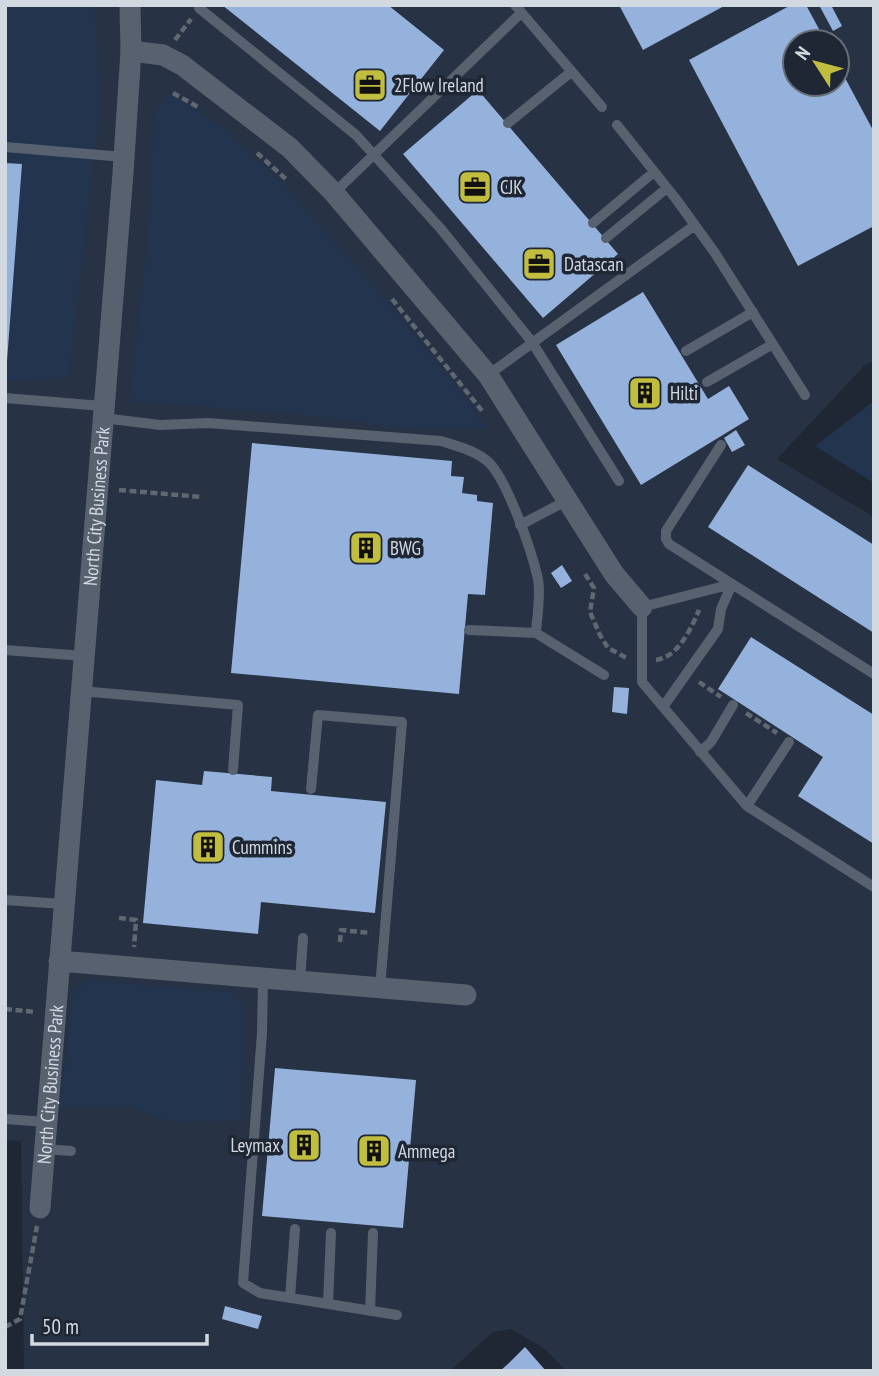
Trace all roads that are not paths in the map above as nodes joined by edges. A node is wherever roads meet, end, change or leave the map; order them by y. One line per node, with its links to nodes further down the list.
1 (130, 5): 4 (street, North City Business Park)
2 (199, 8): 10 (lane)
3 (518, 9): 5 (lane); 10 (lane)
4 (131, 51): 11 (street, North City Business Park); 14 (street)
5 (571, 72): 6 (lane); 7 (lane)
6 (601, 107)
7 (508, 123)
8 (617, 125): 12 (lane)
9 (5, 148): 11 (lane)
10 (374, 153): 14 (lane); 19 (lane)
11 (124, 156): 26 (street, North City Business Park)
12 (654, 172): 13 (lane); 15 (lane)
13 (667, 188): 16 (lane); 17 (lane)
14 (334, 193): 22 (street)
15 (593, 223)
16 (695, 225): 18 (lane); 19 (lane)
17 (606, 238)
18 (753, 312): 20 (lane); 21 (lane)
19 (532, 342): 22 (lane); 28 (lane)
20 (773, 344): 23 (lane); 24 (lane)
21 (686, 351)
22 (488, 375): 29 (street)
23 (707, 382)
24 (805, 395)
25 (5, 398): 26 (lane)
26 (103, 412): 30 (lane); 36 (street, North City Business Park)
27 (721, 445): 31 (lane)
28 (619, 481)
29 (568, 500): 30 (lane); 32 (street)
30 (520, 525): 34 (lane)
31 (732, 584): 32 (lane); 37 (lane); 41 (lane)
32 (642, 607): 41 (lane)
33 (469, 630): 34 (lane)
34 (536, 633): 38 (lane)
35 (5, 650): 36 (lane)
36 (84, 656): 39 (street, North City Business Park)
37 (874, 674)
38 (604, 676)
39 (81, 691): 44 (lane); 49 (street, North City Business Park)
40 (733, 705): 43 (lane)
41 (663, 707): 43 (lane)
42 (789, 741): 46 (lane)
43 (700, 752): 46 (lane)
44 (233, 770)
45 (311, 789): 54 (lane)
46 (747, 806): 47 (lane)
47 (874, 887)
48 (5, 900): 49 (lane)
49 (63, 904): 51 (street, North City Business Park)
50 (303, 938): 53 (lane)
51 (58, 961): 52 (street); 57 (street, North City Business Park)
52 (263, 979): 53 (street); 64 (lane)
53 (300, 982): 54 (street)
54 (380, 988): 55 (street)
55 (466, 995)
56 (5, 1119): 57 (lane)
57 (46, 1122): 58 (street, North City Business Park)
58 (44, 1149): 59 (lane); 60 (street, North City Business Park)
59 (71, 1151)
60 (40, 1208)
61 (295, 1229): 64 (lane)
62 (331, 1233): 65 (lane)
63 (373, 1233): 66 (lane)
64 (289, 1298): 65 (lane)
65 (328, 1304): 66 (lane)
66 (370, 1311): 67 (lane)
67 (397, 1315)

